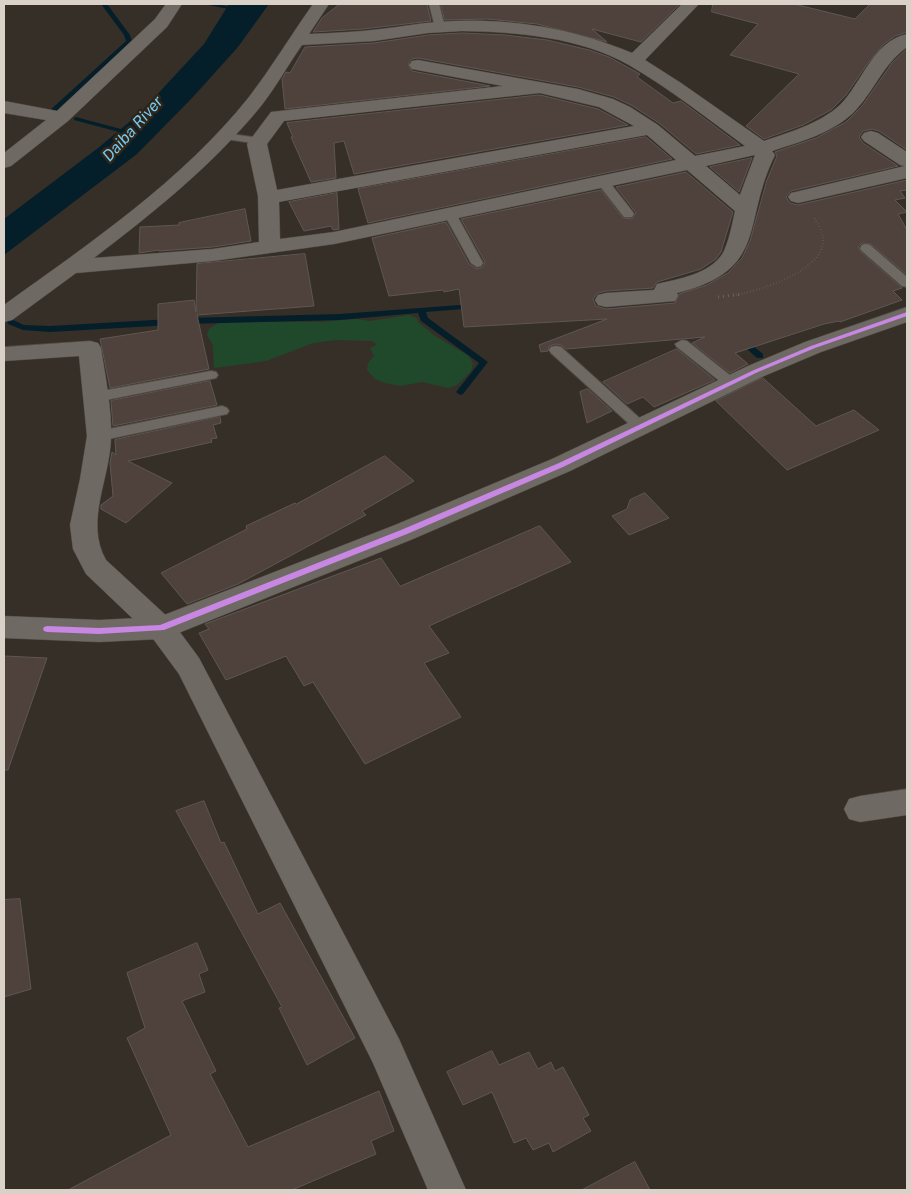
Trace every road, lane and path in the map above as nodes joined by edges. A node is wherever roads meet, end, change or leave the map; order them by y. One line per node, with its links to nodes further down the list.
1 (174, 4): 12 (street)
2 (321, 4): 6 (street)
3 (434, 4): 5 (lane)
4 (691, 4): 8 (street)
5 (440, 27): 6 (street); 8 (street)
6 (296, 40): 14 (street)
7 (907, 40): 17 (street)
8 (634, 61): 17 (street)
9 (418, 65): 10 (street)
10 (540, 88): 13 (street); 16 (street)
11 (4, 107): 12 (street)
12 (61, 117): 19 (street)
13 (651, 128): 20 (street); 24 (street)
14 (223, 136): 16 (lane); 31 (street)
15 (871, 137): 18 (street)
16 (260, 141): 24 (street)
17 (761, 148): 20 (street); 25 (street)
18 (907, 161)
19 (4, 162)
20 (690, 164): 22 (street); 25 (street)
21 (907, 172): 23 (street)
22 (603, 182): 26 (street); 27 (lane)
23 (798, 197): 33 (path)
24 (267, 198): 28 (street)
25 (746, 210): 33 (street)
26 (450, 214): 28 (street); 30 (lane)
27 (628, 214)
28 (270, 248): 31 (street)
29 (866, 248): 32 (lane)
30 (477, 263)
31 (70, 267): 36 (street)
32 (907, 283)
33 (667, 296): 34 (street)
34 (606, 300)
35 (907, 314): 41 (street)
36 (4, 315)
37 (682, 344): 41 (lane)
38 (556, 350): 44 (lane)
39 (4, 354): 42 (street)
40 (211, 375): 42 (lane)
41 (731, 383): 44 (street)
42 (96, 397): 45 (street)
43 (222, 411): 45 (lane)
44 (641, 426): 47 (street)
45 (99, 436): 47 (street)
46 (4, 627): 47 (street)
47 (161, 628): 50 (street)
48 (907, 802): 49 (street)
49 (860, 809)
50 (448, 1190)

